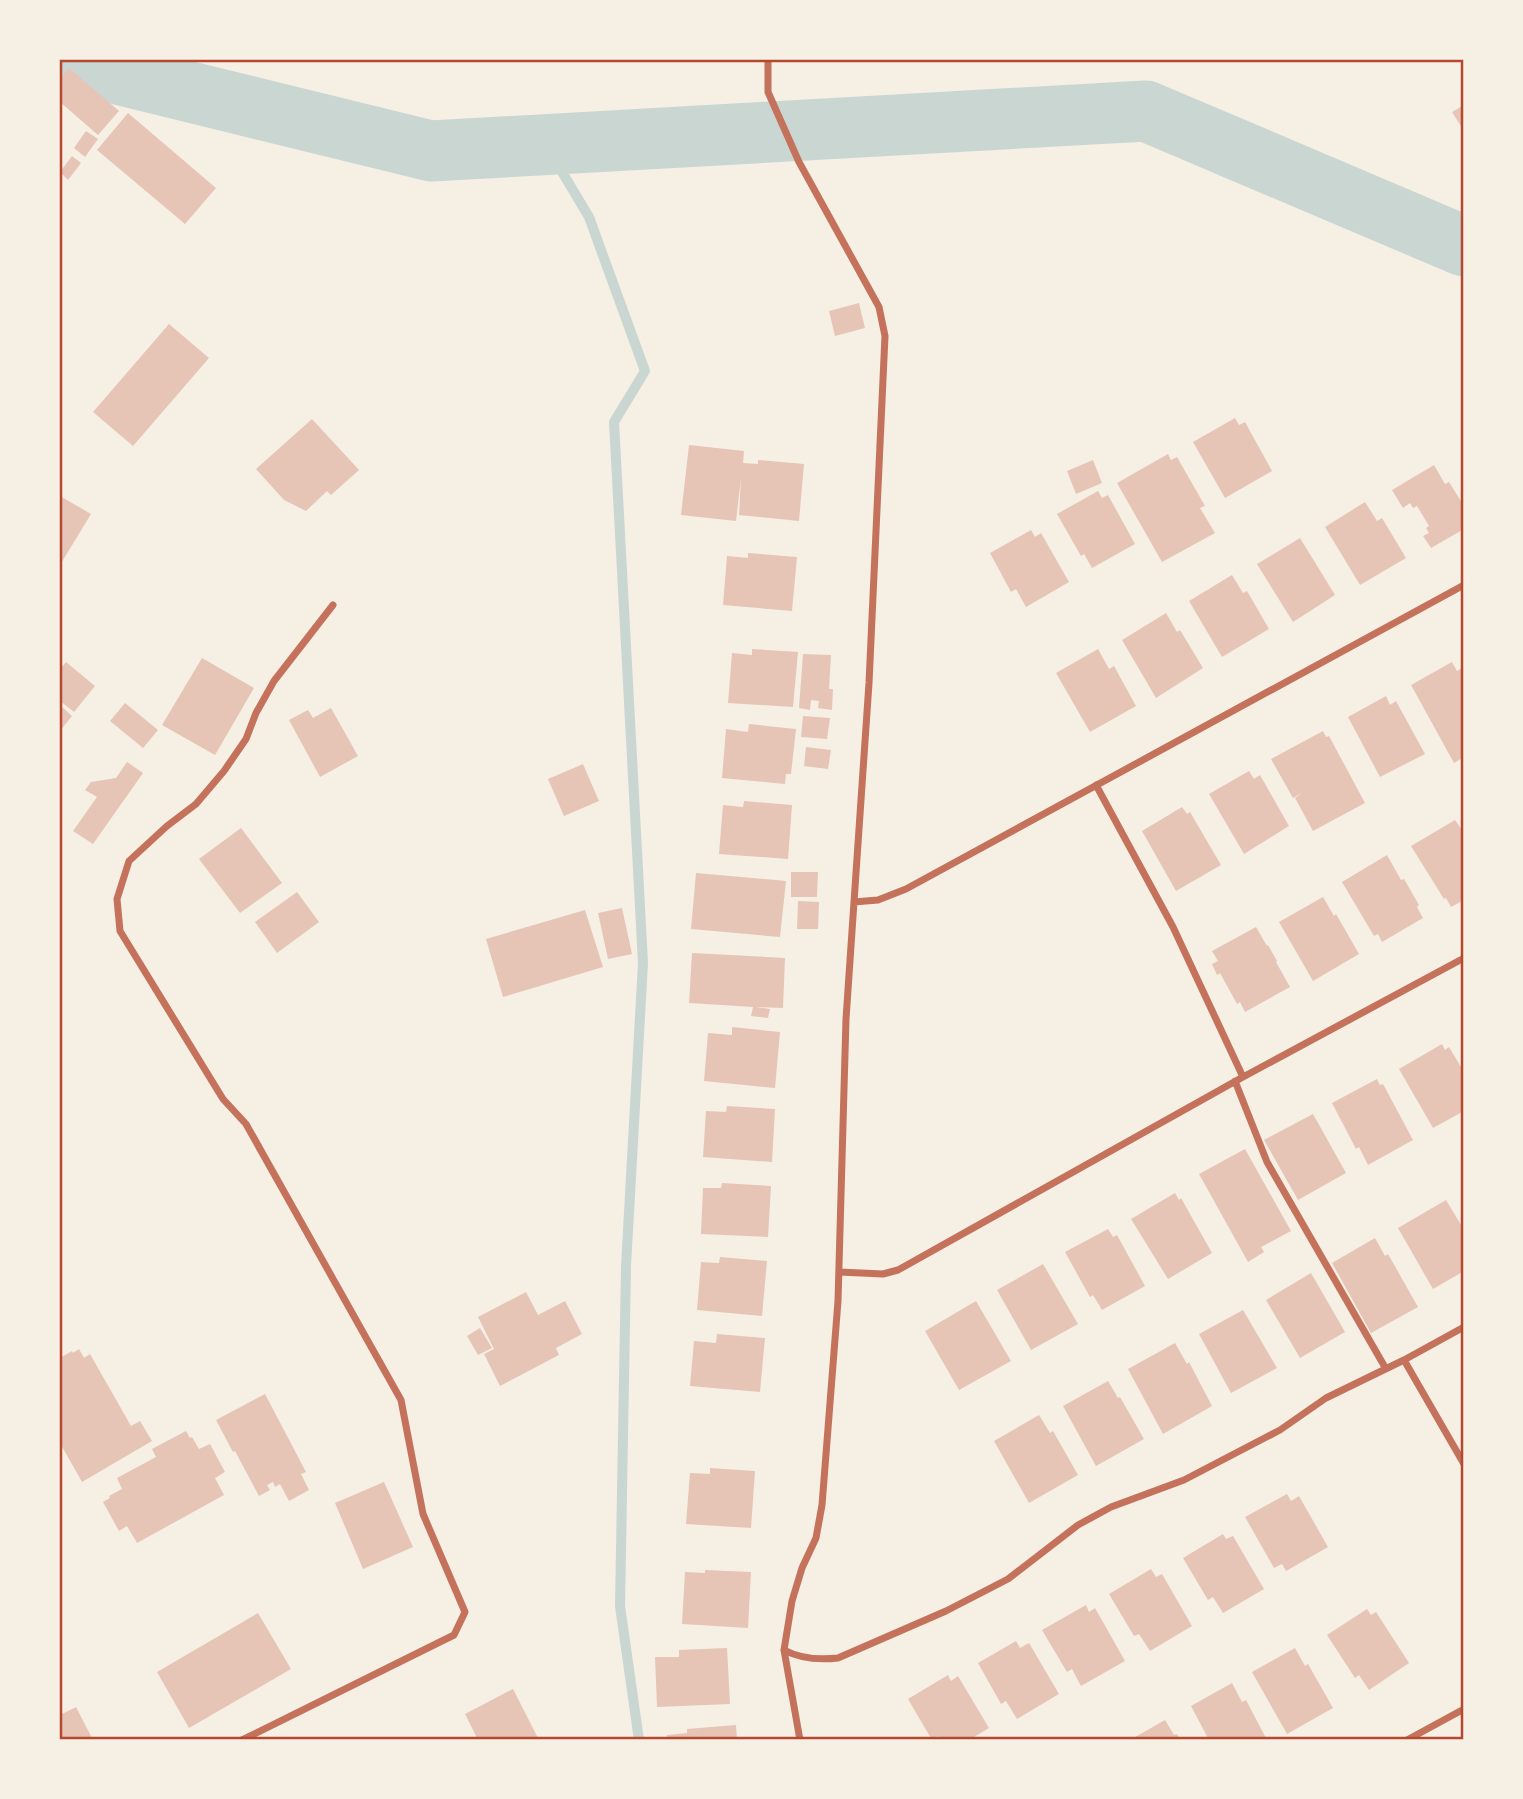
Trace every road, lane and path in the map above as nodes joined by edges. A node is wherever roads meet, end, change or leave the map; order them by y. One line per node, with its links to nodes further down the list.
1 (768, 60): 5 (street)
2 (1464, 585): 4 (street)
3 (333, 605): 15 (street)
4 (1096, 785): 5 (street); 7 (street)
5 (854, 902): 8 (street)
6 (1464, 958): 7 (street)
7 (1239, 1079): 8 (street); 11 (street)
8 (839, 1272): 13 (street)
9 (1464, 1327): 10 (street)
10 (1404, 1360): 11 (street); 12 (street)
11 (1386, 1369): 13 (street)
12 (1464, 1464)
13 (784, 1650): 16 (street)
14 (1464, 1709): 17 (street)
15 (242, 1740)
16 (800, 1740)
17 (1407, 1740)

